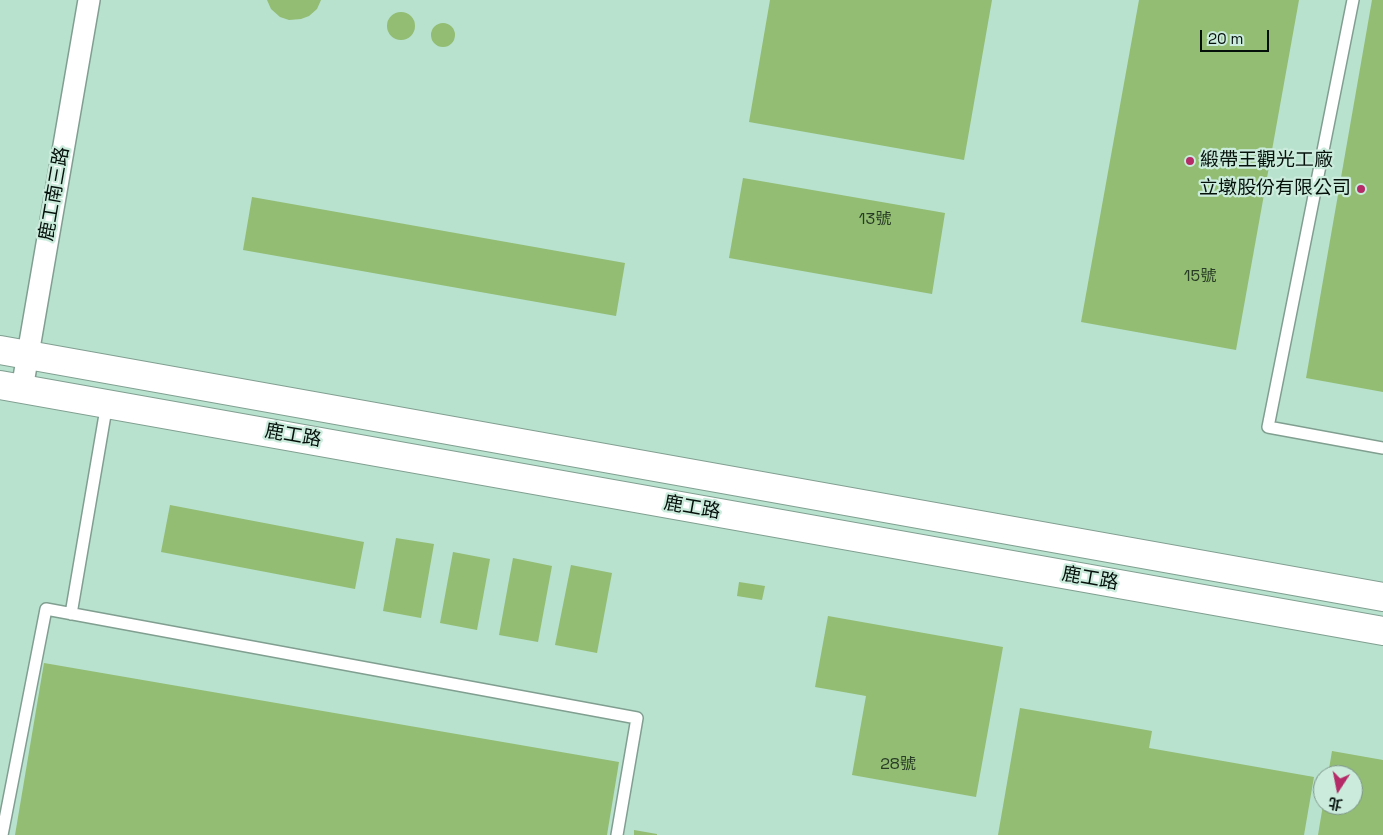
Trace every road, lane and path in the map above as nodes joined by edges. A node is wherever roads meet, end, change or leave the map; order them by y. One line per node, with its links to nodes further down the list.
1 (89, 0): 4 (street, 鹿工南三路)
2 (1353, 0): 7 (lane)
3 (0, 350): 4 (street, 鹿工路)
4 (28, 355): 5 (street, 鹿工南三路); 8 (street, 鹿工路)
5 (11, 387): 6 (street, 鹿工路)
6 (107, 403): 9 (lane); 10 (street, 鹿工路)
7 (1383, 448)
8 (1383, 596)
9 (71, 614): 11 (lane); 12 (lane)
10 (1383, 631)
11 (2, 835)
12 (617, 835)

